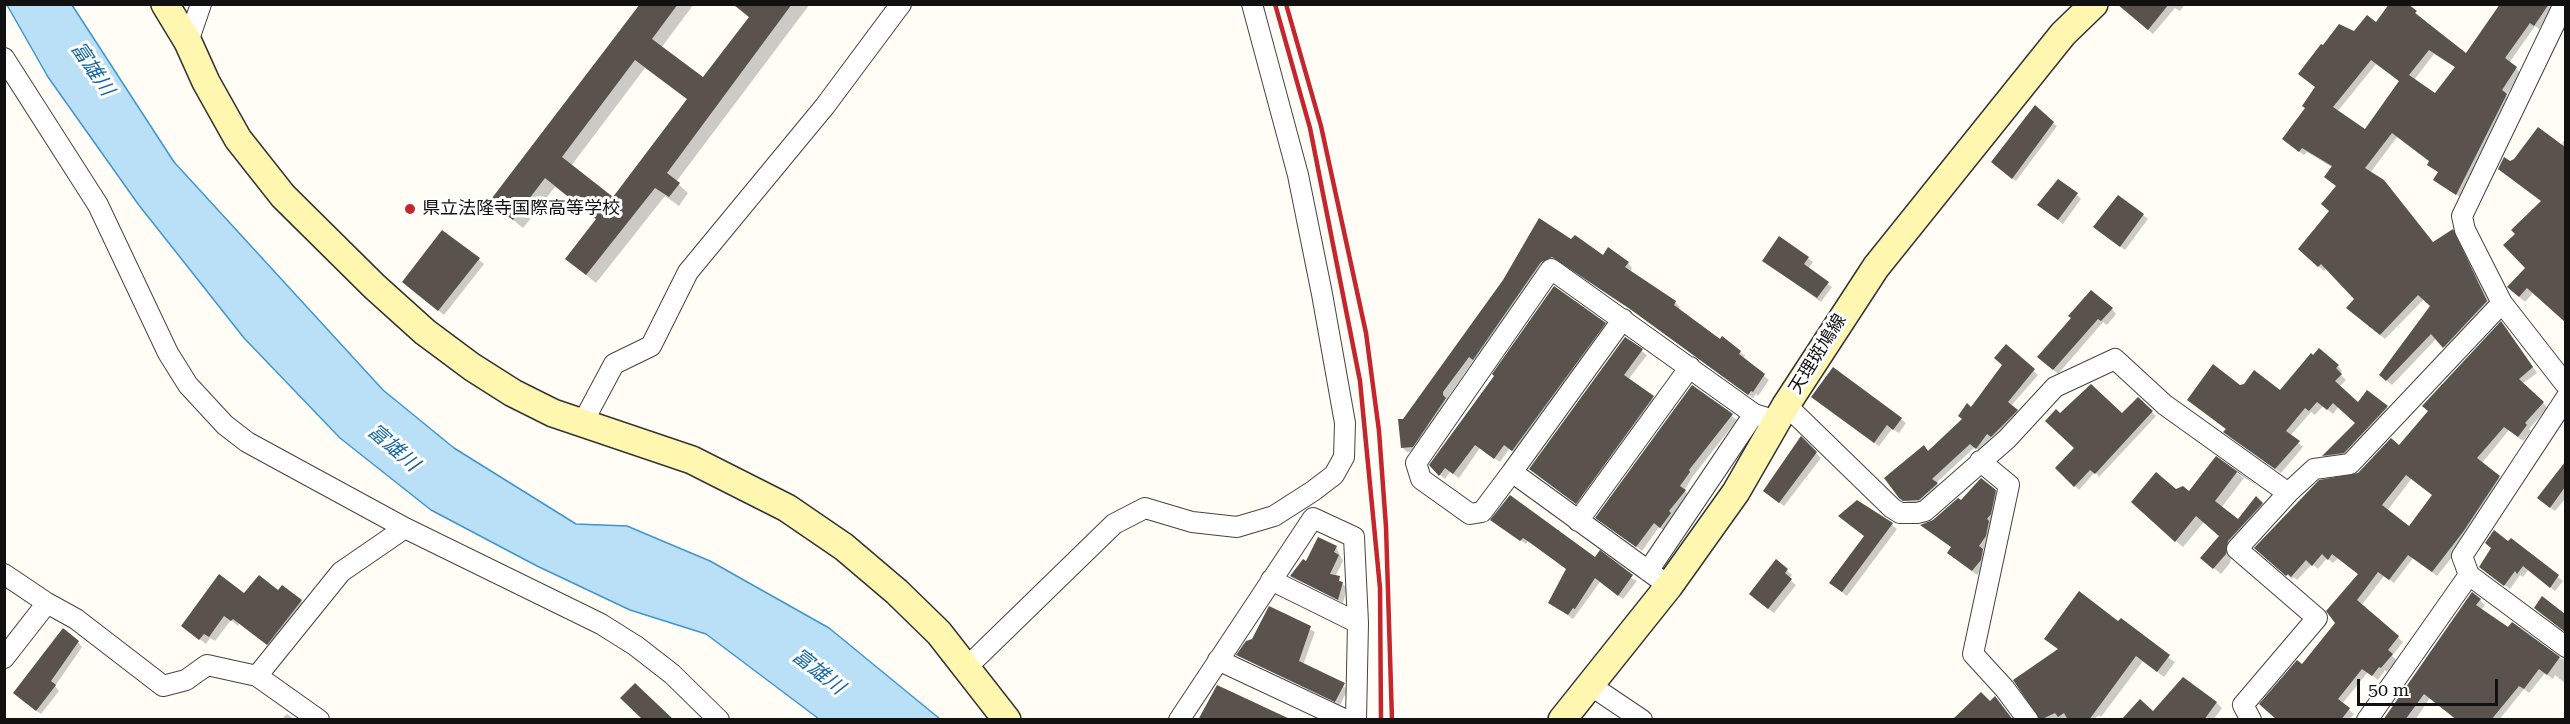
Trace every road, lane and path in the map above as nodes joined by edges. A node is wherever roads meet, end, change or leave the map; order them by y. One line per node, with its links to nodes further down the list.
1 (165, 4): 7 (street)
2 (201, 4): 7 (street)
3 (901, 4): 15 (street)
4 (1252, 4): 30 (street)
5 (2094, 4): 14 (street, 天理斑鳩線)
6 (2564, 4): 9 (street)
7 (188, 42): 15 (street)
8 (4, 58): 20 (street)
9 (2502, 303): 12 (street); 18 (street)
10 (1623, 320): 11 (street); 17 (street); 17 (street)
11 (1690, 368): 14 (street); 19 (street)
12 (2565, 385)
13 (2565, 398): 22 (street)
14 (1772, 413): 16 (street); 23 (street, 天理斑鳩線)
15 (583, 422): 30 (street)
16 (1980, 461): 18 (street); 41 (street)
17 (1512, 472): 19 (street)
18 (2288, 493): 42 (street)
19 (1578, 520): 23 (street)
20 (405, 528): 31 (street); 34 (street)
21 (4, 574): 25 (street)
22 (2469, 575): 27 (street); 43 (street)
23 (1658, 578): 32 (street, 天理斑鳩線)
24 (1271, 580): 26 (street); 26 (street); 29 (street)
25 (47, 603): 28 (street); 31 (street)
26 (1358, 623): 38 (street)
27 (2565, 647)
28 (4, 658)
29 (1218, 660): 36 (street); 37 (street)
30 (967, 667): 35 (street)
31 (257, 676): 33 (street)
32 (1590, 686): 39 (street, 天理斑鳩線); 40 (street)
33 (319, 720)
34 (719, 720)
35 (1007, 720)
36 (1179, 720)
37 (1346, 720)
38 (1356, 720)
39 (1562, 720)
40 (1642, 720)
41 (2028, 720)
42 (2252, 720)
43 (2367, 720)

